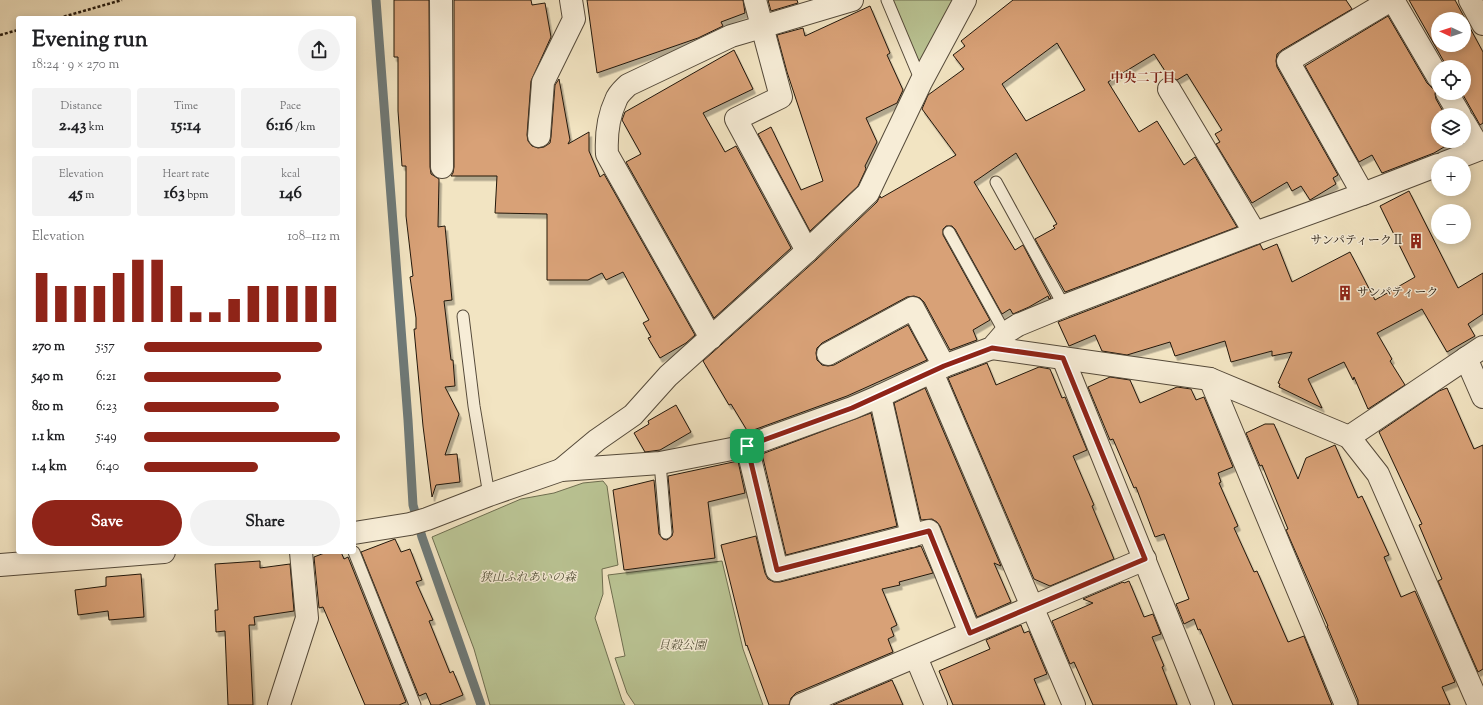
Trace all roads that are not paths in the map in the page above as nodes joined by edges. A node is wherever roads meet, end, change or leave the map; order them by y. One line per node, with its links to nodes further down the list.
1 (441, 0): 18 (street)
2 (571, 0): 15 (street)
3 (755, 0): 10 (street)
4 (852, 0): 10 (street)
5 (887, 0): 12 (lane)
6 (965, 0): 12 (street)
7 (1392, 0): 11 (street); 21 (street)
8 (1470, 0): 9 (street)
9 (1483, 24)
10 (762, 27): 24 (street); 27 (street)
11 (1431, 65)
12 (921, 82): 24 (street)
13 (1169, 89): 23 (street)
14 (1471, 133): 16 (street)
15 (539, 136)
16 (1481, 148): 17 (street)
17 (1461, 156)
18 (442, 167)
19 (1431, 168): 21 (street)
20 (996, 182): 25 (lane)
21 (1363, 194): 23 (street)
22 (949, 232): 28 (lane)
23 (1255, 233): 25 (street)
24 (807, 251): 27 (street)
25 (1064, 306): 28 (street)
26 (463, 316): 40 (lane)
27 (711, 338): 39 (street)
28 (999, 340): 31 (street); 32 (street)
29 (1474, 352): 35 (street); 36 (street)
30 (828, 354): 32 (street)
31 (1063, 358): 33 (street); 47 (street)
32 (938, 369): 34 (street); 49 (street)
33 (1210, 379): 36 (street); 58 (street)
34 (880, 396): 37 (street); 43 (street)
35 (1483, 397)
36 (1349, 437): 59 (street)
37 (747, 446): 38 (street); 43 (street)
38 (660, 463): 39 (street); 42 (lane)
39 (561, 470): 40 (street)
40 (489, 495): 41 (street)
41 (356, 533)
42 (666, 533)
43 (912, 536): 50 (street)
44 (139, 554): 48 (street)
45 (301, 554): 52 (street)
46 (355, 554): 53 (lane)
47 (1145, 559): 49 (street); 57 (street)
48 (0, 565)
49 (1033, 606): 50 (street); 56 (street)
50 (970, 633): 51 (street)
51 (916, 657): 54 (street); 55 (street)
52 (279, 705)
53 (415, 705)
54 (801, 705)
55 (936, 705)
56 (1074, 705)
57 (1202, 705)
58 (1346, 705)
59 (1479, 705)

